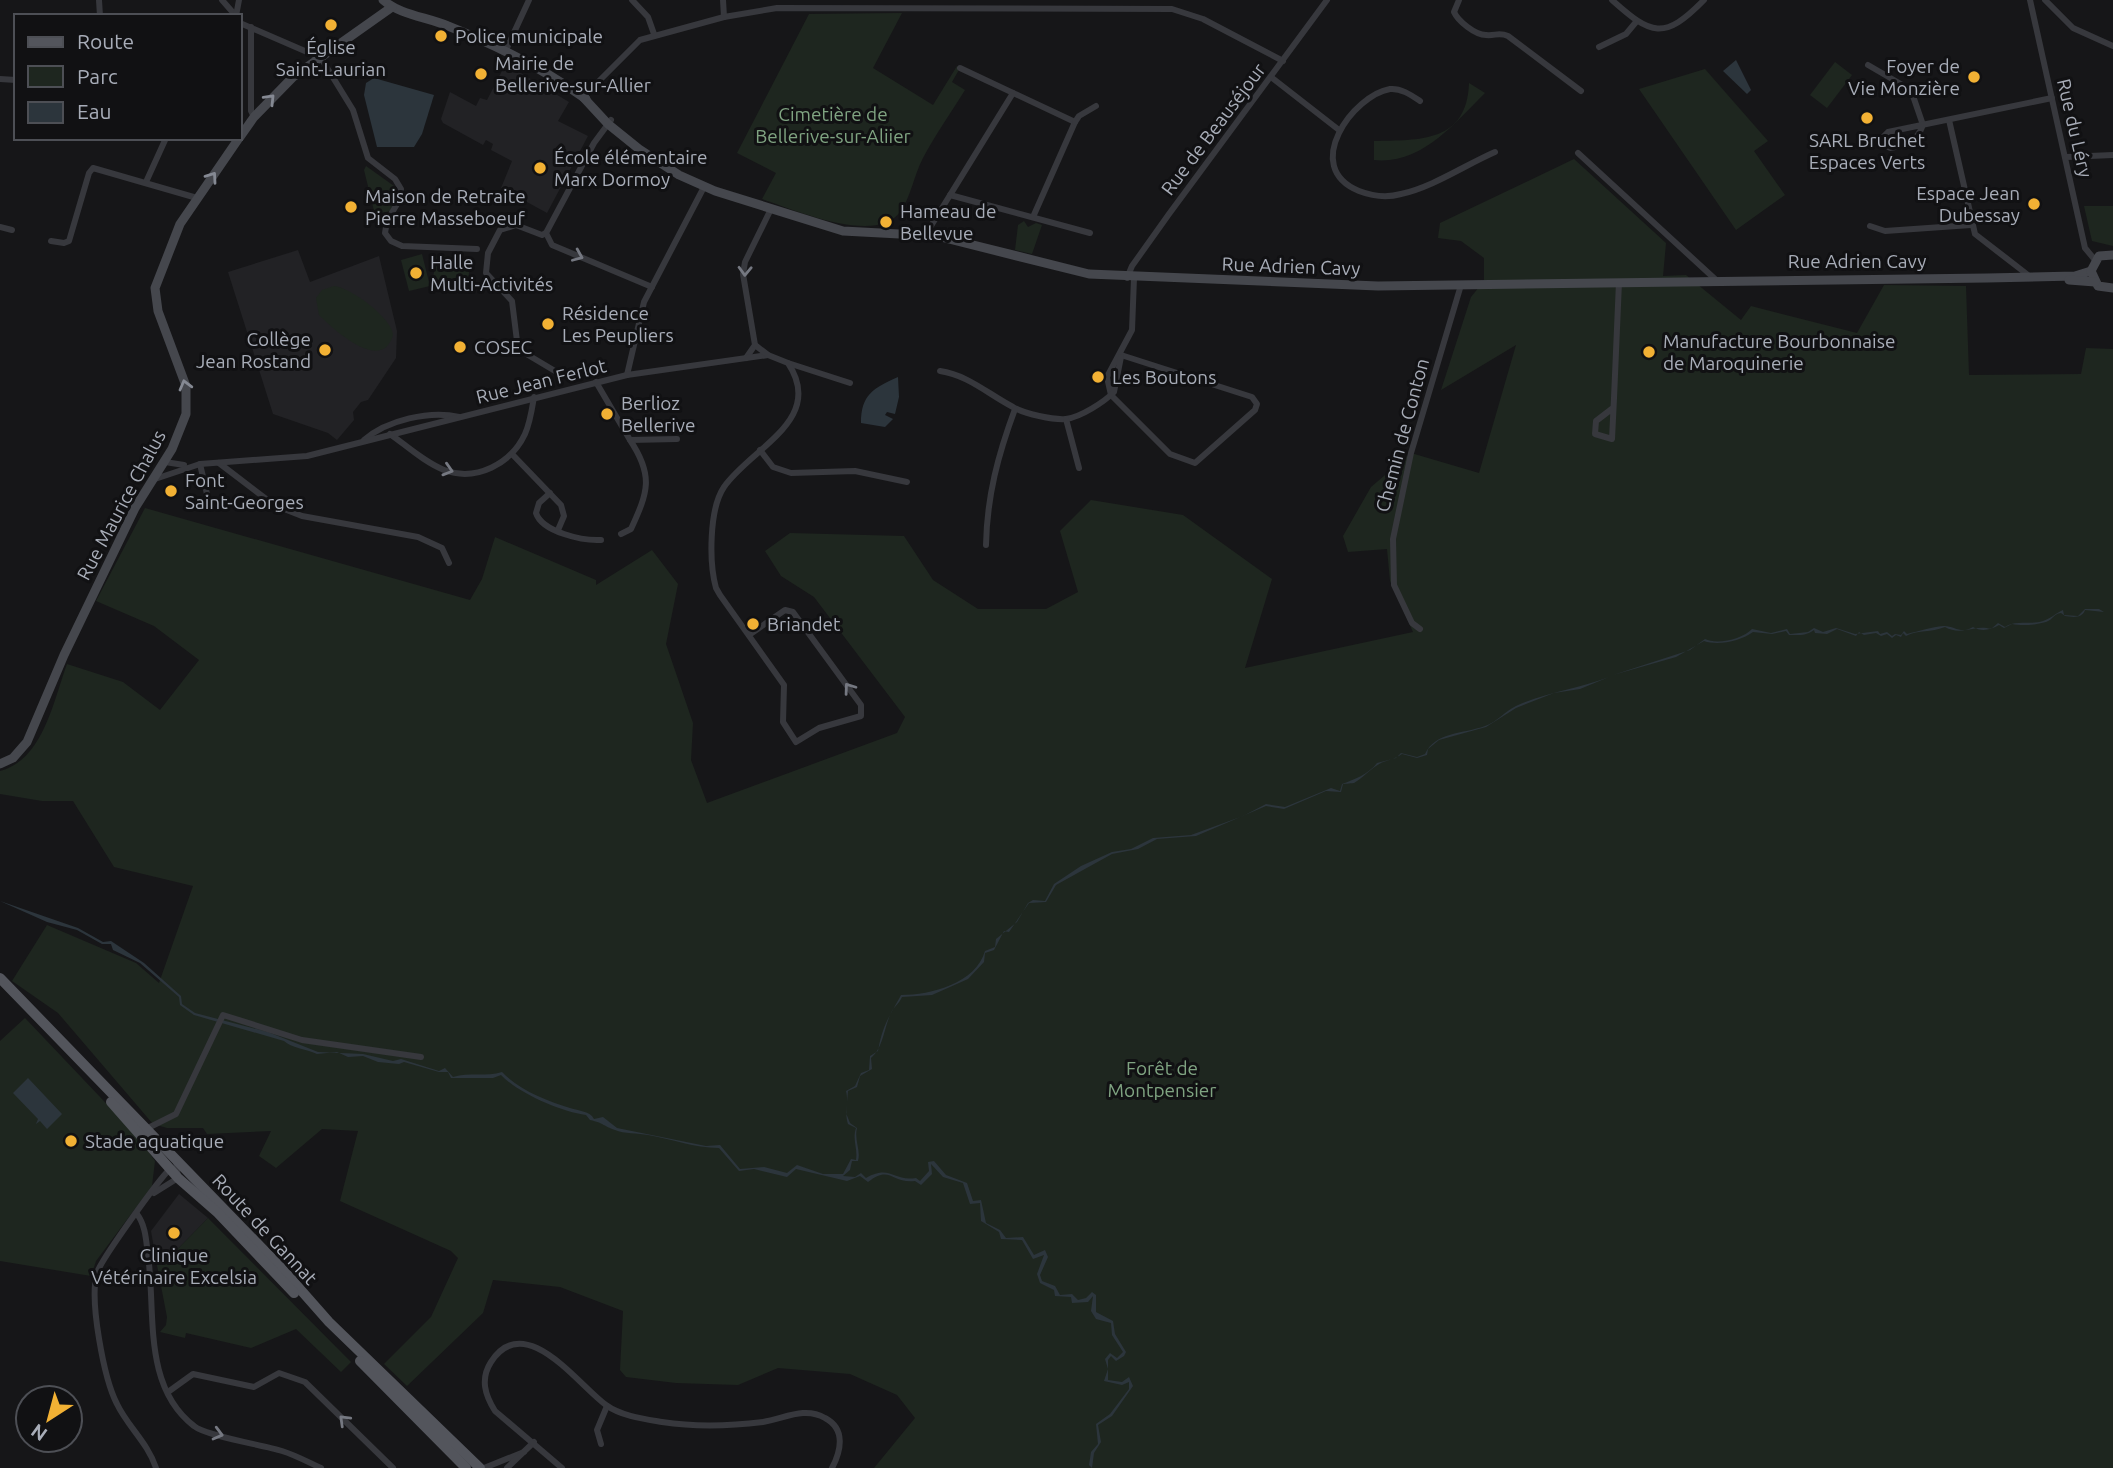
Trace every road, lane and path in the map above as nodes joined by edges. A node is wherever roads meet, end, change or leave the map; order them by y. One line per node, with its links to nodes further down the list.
1 (222, 0): 18 (street)
2 (383, 0): 16 (main road)
3 (529, 0): 26 (street)
4 (632, 0): 23 (street)
5 (723, 0): 19 (street)
6 (836, 0): 17 (street)
7 (1326, 0): 28 (street, Rue de Beauséjour)
8 (1459, 0): 32 (street)
9 (1612, 0): 20 (street)
10 (1704, 0): 20 (street)
11 (2030, 0): 35 (street, Rue du Léry)
12 (2045, 0): 24 (street)
13 (778, 4): 17 (street); 19 (street)
14 (993, 4): 15 (street); 17 (street)
15 (1033, 4): 28 (street)
16 (391, 7): 26 (main road, Rue Adrien Cavy); 27 (main road, Rue Maurice Chalus)
17 (834, 8)
18 (234, 14)
19 (724, 17): 23 (street)
20 (1636, 22): 25 (street)
21 (242, 24): 22 (street)
22 (251, 27): 27 (street); 38 (street)
23 (654, 34): 34 (street)
24 (2113, 46)
25 (1599, 47)
26 (505, 52): 34 (main road, Rue Adrien Cavy)
27 (321, 58): 38 (main road, Rue Maurice Chalus, one-way to 27); 65 (street)
28 (1283, 61): 31 (street, Rue de Beauséjour)
29 (1868, 65): 42 (street)
30 (960, 68): 33 (street)
31 (1270, 77): 43 (street); 72 (street, Rue de Beauséjour)
32 (1581, 92)
33 (1013, 93): 41 (street); 53 (street)
34 (583, 97): 40 (main road, Rue Adrien Cavy)
35 (2052, 98): 39 (street); 50 (street, Rue du Léry)
36 (1420, 101): 43 (street)
37 (1096, 106): 41 (street)
38 (254, 117): 44 (main road, Rue Maurice Chalus)
39 (1949, 120): 42 (street); 57 (street)
40 (610, 122): 52 (main road, Rue Adrien Cavy); 61 (street)
41 (1076, 122): 56 (street)
42 (1923, 125): 42 (street)
43 (1339, 130): 47 (street)
44 (242, 134)
45 (165, 140): 51 (street)
46 (238, 140): 54 (main road, Rue Maurice Chalus, one-way to 46)
47 (1495, 152)
48 (1578, 153): 74 (street)
49 (2113, 155): 50 (street)
50 (2066, 156): 67 (street, Rue du Léry)
51 (146, 182): 54 (street); 64 (street)
52 (704, 187): 55 (main road, Rue Adrien Cavy); 78 (street)
53 (950, 195): 56 (street); 63 (street)
54 (197, 198): 102 (main road, Rue Maurice Chalus, one-way to 54)
55 (771, 209): 63 (main road, Rue Adrien Cavy); 80 (street, one-way to 80)
56 (1034, 218): 62 (street)
57 (1971, 225): 58 (street); 68 (street)
58 (1870, 226)
59 (0, 227): 60 (street)
60 (12, 230)
61 (546, 233): 78 (street, one-way to 78); 86 (street)
62 (1090, 233)
63 (926, 234): 72 (main road, Rue Adrien Cavy)
64 (51, 241)
65 (477, 249)
66 (2113, 255): 67 (main road)
67 (2095, 260): 69 (main road)
68 (2011, 263): 70 (street); 71 (street)
69 (2091, 271): 70 (main road, Rue Adrien Cavy); 76 (main road)
70 (2028, 275): 71 (main road, Rue Adrien Cavy)
71 (2010, 276): 73 (main road, Rue Adrien Cavy)
72 (1131, 278): 77 (main road, Rue Adrien Cavy); 82 (street)
73 (1987, 278): 74 (main road, Rue Adrien Cavy); 76 (main road, Rue Adrien Cavy)
74 (1715, 279): 75 (main road, Rue Adrien Cavy)
75 (1619, 282): 77 (main road, Rue Adrien Cavy); 92 (street)
76 (2095, 282): 79 (main road, Rue Adrien Cavy)
77 (1461, 285): 118 (street, Chemin de Conton)
78 (652, 287): 87 (street)
79 (2113, 288)
80 (755, 345): 81 (street); 83 (street)
81 (768, 355): 83 (street, Rue Jean Ferlot); 84 (street)
82 (1121, 355): 90 (street); 90 (street)
83 (746, 358): 87 (street, Rue Jean Ferlot)
84 (788, 363): 89 (street); 100 (street)
85 (940, 371): 93 (street)
86 (560, 374)
87 (628, 374): 88 (street, Rue Jean Ferlot)
88 (596, 382): 91 (street, Rue Jean Ferlot); 98 (street)
89 (850, 383)
90 (1111, 395): 95 (street)
91 (534, 397): 94 (street, Rue Jean Ferlot); 101 (street)
92 (1613, 408): 92 (street)
93 (1015, 409): 95 (street); 116 (street)
94 (462, 417): 96 (street, Rue Jean Ferlot); 99 (street, Rue Jean Ferlot)
95 (1066, 419): 107 (street)
96 (390, 434): 99 (street, Rue Jean Ferlot); 101 (street, one-way to 101)
97 (677, 439): 98 (street)
98 (630, 440): 114 (street)
99 (363, 441): 104 (street, Rue Jean Ferlot)
100 (760, 450): 110 (street); 119 (street)
101 (512, 454): 111 (street)
102 (165, 462): 106 (street, Rue Jean Ferlot); 109 (main road, Rue Maurice Chalus)
103 (219, 463): 104 (street, Rue Jean Ferlot); 105 (street, Rue Jean Ferlot); 108 (street)
104 (245, 463): 108 (street)
105 (200, 464): 106 (street, Rue Jean Ferlot); 112 (street)
106 (186, 466): 109 (street, Rue Jean Ferlot)
107 (1079, 468)
108 (240, 477): 117 (street)
109 (154, 479): 120 (main road, Rue Maurice Chalus)
110 (907, 482)
111 (550, 493): 113 (street); 113 (street)
112 (207, 494)
113 (558, 530): 115 (street)
114 (621, 534)
115 (601, 540)
116 (986, 545)
117 (449, 563)
118 (1420, 629)
119 (749, 635): 119 (street, one-way to 119)
120 (0, 764)
121 (0, 978): 124 (main road, Route de Gannat)
122 (0, 984): 124 (main road, Route de Gannat)
123 (421, 1056): 124 (street)
124 (144, 1131): 125 (main road, Route de Gannat)
125 (175, 1169): 126 (street); 126 (street); 128 (main road, Route de Gannat); 139 (main road, Route de Gannat)
126 (152, 1194): 127 (street)
127 (137, 1214): 129 (street); 134 (street)
128 (386, 1388): 137 (main road, Route de Gannat); 138 (street)
129 (169, 1392): 135 (street, one-way to 135); 136 (street, one-way to 129)
130 (607, 1406): 131 (street); 132 (street); 142 (street)
131 (534, 1442): 133 (street); 141 (street)
132 (601, 1444)
133 (524, 1452): 139 (street); 140 (street)
134 (156, 1468)
135 (321, 1468)
136 (393, 1468)
137 (466, 1468)
138 (471, 1468)
139 (482, 1468)
140 (507, 1468)
141 (562, 1468)
142 (832, 1468)

